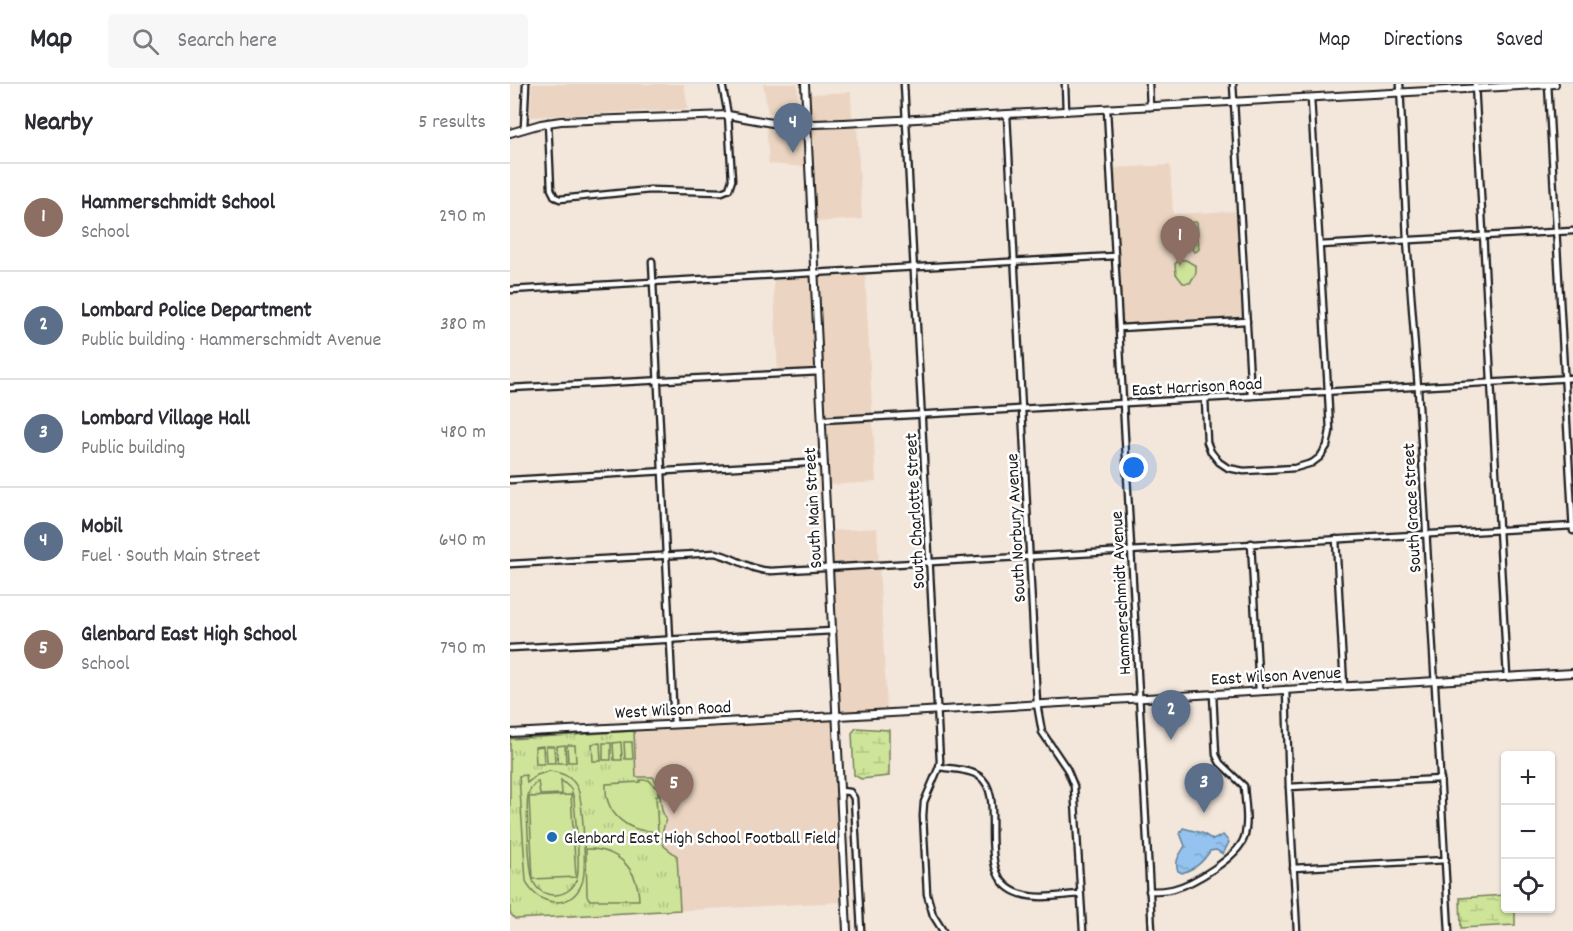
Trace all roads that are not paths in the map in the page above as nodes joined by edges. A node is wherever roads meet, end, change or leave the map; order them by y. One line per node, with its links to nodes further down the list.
1 (526, 84): 23 (street)
2 (722, 84): 19 (street)
3 (805, 84): 22 (street, South Main Street)
4 (904, 84): 20 (street, South Charlotte Street)
5 (1065, 84): 17 (street)
6 (1149, 84): 15 (street)
7 (1233, 84): 14 (street)
8 (1400, 84): 12 (street, South Grace Street)
9 (1548, 84): 10 (street); 11 (street); 26 (street)
10 (1555, 84)
11 (1475, 86): 12 (street); 27 (street)
12 (1400, 92): 13 (street); 28 (street, South Grace Street)
13 (1311, 98): 14 (street); 29 (street)
14 (1233, 102): 15 (street); 37 (street)
15 (1150, 107): 16 (street)
16 (1107, 110): 17 (street); 30 (street, Hammerschmidt Avenue)
17 (1066, 111): 18 (street)
18 (1007, 115): 20 (street); 32 (street, South Norbury Avenue)
19 (728, 116): 21 (street); 21 (street); 22 (street)
20 (907, 120): 22 (street); 33 (street, South Charlotte Street)
21 (549, 122): 23 (street)
22 (807, 125): 34 (street, South Main Street)
23 (524, 128): 24 (street)
24 (510, 133)
25 (1573, 231): 26 (street)
26 (1556, 232): 27 (street); 41 (street)
27 (1483, 236): 28 (street); 43 (street)
28 (1407, 240): 29 (street); 45 (street, South Grace Street)
29 (1320, 245): 46 (street)
30 (1115, 256): 32 (street); 38 (street, Hammerschmidt Avenue)
31 (652, 261): 35 (street)
32 (1015, 261): 33 (street); 50 (street, South Norbury Avenue)
33 (914, 267): 34 (street); 51 (street, South Charlotte Street)
34 (815, 273): 35 (street); 39 (street, South Main Street)
35 (652, 282): 36 (street); 42 (street)
36 (510, 290)
37 (1247, 321): 38 (street); 47 (street)
38 (1119, 328): 49 (street, Hammerschmidt Avenue)
39 (820, 372): 42 (street); 52 (street, South Main Street)
40 (1573, 378): 41 (street, East Harrison Road)
41 (1564, 379): 43 (street, East Harrison Road); 56 (street)
42 (657, 380): 44 (street); 54 (street)
43 (1491, 383): 45 (street, East Harrison Road); 57 (street)
44 (510, 388)
45 (1418, 388): 46 (street, East Harrison Road); 59 (street, South Grace Street)
46 (1328, 392): 47 (street, East Harrison Road); 48 (street)
47 (1251, 396): 48 (street, East Harrison Road)
48 (1205, 399): 49 (street, East Harrison Road)
49 (1123, 403): 50 (street, East Harrison Road); 62 (street, Hammerschmidt Avenue)
50 (1023, 408): 51 (street, East Harrison Road); 64 (street, South Norbury Avenue)
51 (922, 415): 52 (street, East Harrison Road); 65 (street, South Charlotte Street)
52 (822, 420): 53 (street, South Main Street)
53 (825, 462): 54 (street); 67 (street, South Main Street)
54 (661, 471): 55 (street); 63 (street)
55 (510, 480)
56 (1573, 526): 57 (street); 58 (street)
57 (1499, 531): 59 (street); 72 (street)
58 (1573, 531)
59 (1426, 535): 60 (street); 73 (street, South Grace Street)
60 (1336, 539): 61 (street); 74 (street)
61 (1251, 543): 62 (street); 76 (street)
62 (1131, 550): 64 (street); 78 (street, Hammerschmidt Avenue)
63 (666, 556): 66 (street); 67 (street); 69 (street)
64 (1030, 556): 65 (street); 79 (street, South Norbury Avenue)
65 (930, 562): 67 (street); 80 (street, South Charlotte Street)
66 (510, 564)
67 (830, 567): 68 (street, South Main Street)
68 (833, 631): 69 (street); 81 (street, South Main Street)
69 (670, 640): 70 (street); 82 (street)
70 (510, 648)
71 (1573, 673): 72 (street, East Wilson Avenue)
72 (1507, 677): 73 (street, East Wilson Avenue)
73 (1433, 681): 74 (street, East Wilson Avenue); 85 (street, South Grace Street)
74 (1344, 686): 75 (street, East Wilson Avenue)
75 (1286, 689): 76 (street, East Wilson Avenue); 86 (street)
76 (1259, 691): 77 (street, East Wilson Avenue)
77 (1213, 694): 78 (street, East Wilson Avenue); 90 (street)
78 (1139, 698): 79 (street, East Wilson Avenue); 90 (street, Hammerschmidt Avenue)
79 (1037, 704): 80 (street, East Wilson Avenue); 91 (street, South Norbury Avenue)
80 (937, 710): 81 (street, East Wilson Avenue); 84 (street, South Charlotte Street)
81 (837, 716): 82 (street, West Wilson Road); 87 (street, South Main Street)
82 (674, 724): 83 (street, West Wilson Road)
83 (510, 733)
84 (939, 767): 91 (street); 94 (street, South Charlotte Street)
85 (1441, 779): 86 (street); 88 (street, South Grace Street)
86 (1289, 787): 89 (street)
87 (840, 791): 92 (street, South Main Street); 93 (street)
88 (1446, 860): 89 (street); 98 (street, South Grace Street)
89 (1293, 868): 97 (street)
90 (1149, 891): 96 (street, Hammerschmidt Avenue)
91 (1080, 894): 95 (street, South Norbury Avenue)
92 (847, 931)
93 (861, 931)
94 (943, 931)
95 (1083, 931)
96 (1152, 931)
97 (1297, 931)
98 (1449, 931)

